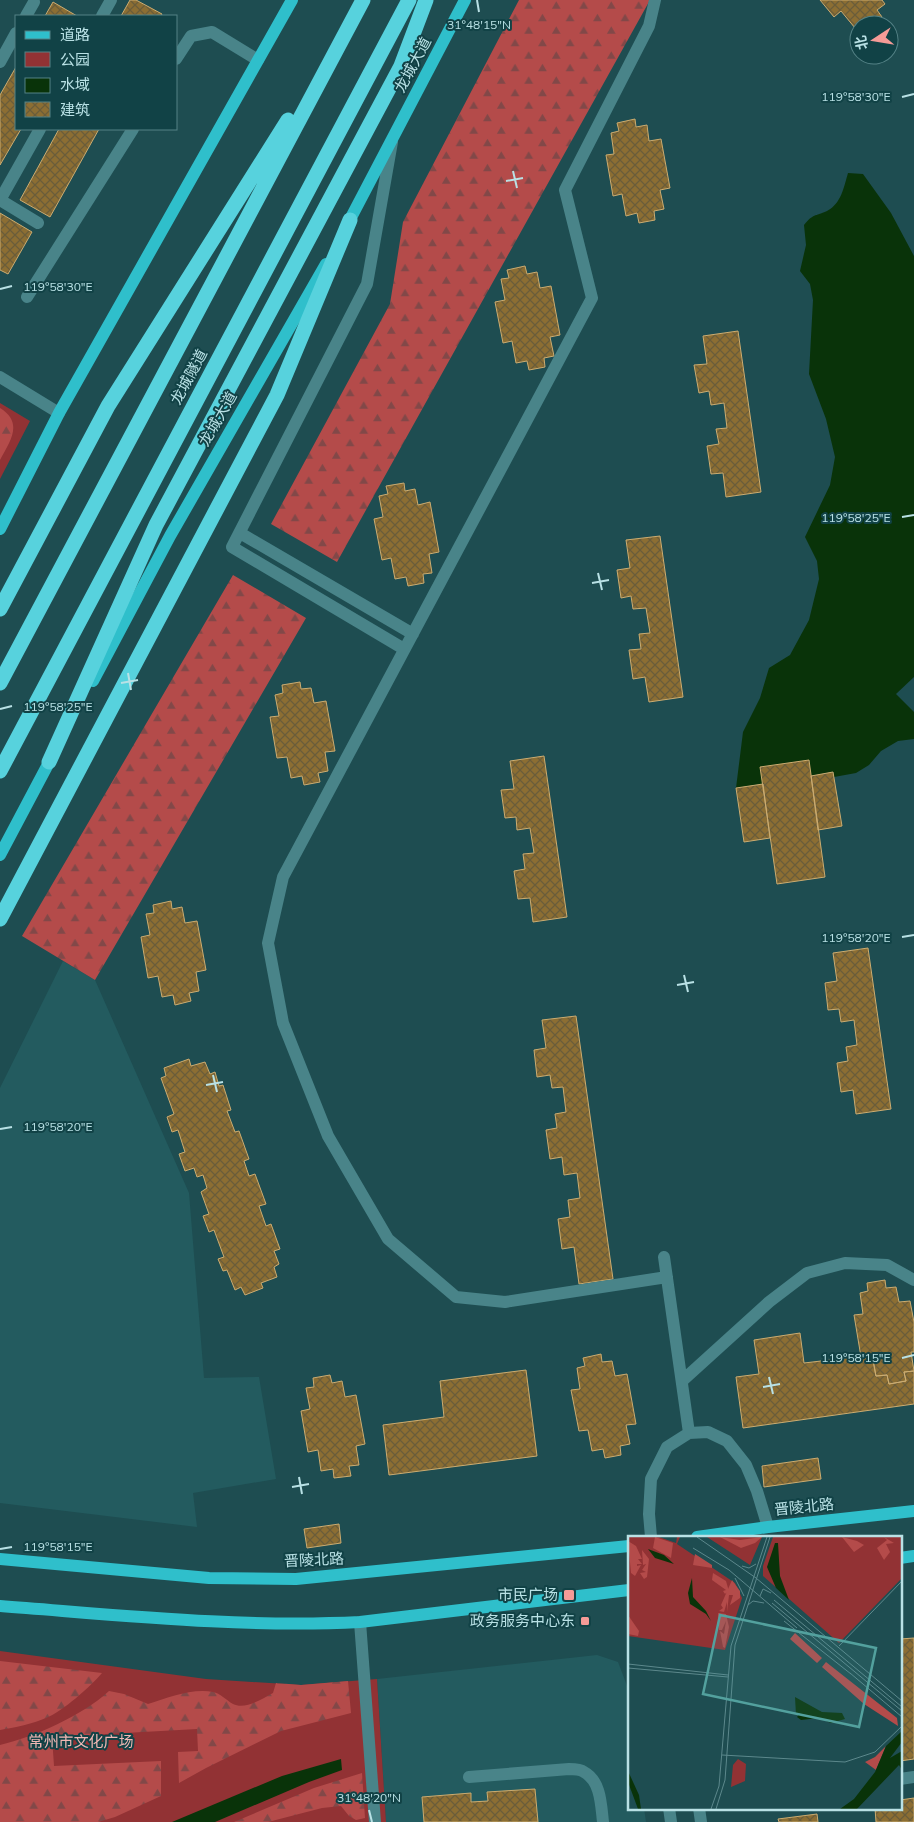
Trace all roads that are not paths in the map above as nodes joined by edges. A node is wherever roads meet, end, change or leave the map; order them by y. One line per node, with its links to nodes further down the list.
1 (111, 0): 11 (street)
2 (292, 0): 14 (main road)
3 (357, 0): 27 (highway)
4 (363, 0): 30 (highway, 龙城隧道)
5 (409, 0): 32 (highway, 龙城隧道)
6 (426, 0): 31 (highway)
7 (465, 0): 18 (main road, 龙城大道)
8 (655, 0): 28 (street)
9 (34, 2): 10 (street)
10 (27, 15)
11 (103, 15)
12 (15, 35): 15 (street)
13 (178, 56): 14 (street)
14 (258, 60): 24 (main road)
15 (0, 62)
16 (39, 130): 19 (street)
17 (131, 130): 22 (street)
18 (393, 139): 20 (main road, 龙城大道); 26 (street)
19 (0, 200): 21 (street)
20 (350, 220): 31 (main road, 龙城大道); 34 (highway)
21 (38, 223)
22 (27, 297)
23 (0, 377): 24 (street)
24 (58, 413): 25 (main road)
25 (0, 529)
26 (240, 533): 28 (street); 29 (street)
27 (0, 609)
28 (413, 634): 29 (street)
29 (404, 649): 36 (street)
30 (0, 683)
31 (49, 762): 33 (main road, 龙城大道)
32 (0, 771)
33 (0, 855)
34 (0, 919)
35 (664, 1257): 36 (street)
36 (667, 1277): 38 (street)
37 (914, 1280): 38 (street)
38 (682, 1381): 39 (street)
39 (689, 1433): 41 (street); 42 (street)
40 (914, 1511): 41 (main road, 晋陵北路)
41 (768, 1527): 43 (main road, 晋陵北路)
42 (651, 1536)
43 (704, 1536)
44 (628, 1546): 45 (main road, 晋陵北路)
45 (0, 1559)
46 (628, 1590): 48 (main road)
47 (0, 1606): 48 (main road)
48 (360, 1622): 50 (street)
49 (469, 1776): 51 (street)
50 (375, 1822)
51 (603, 1822)

